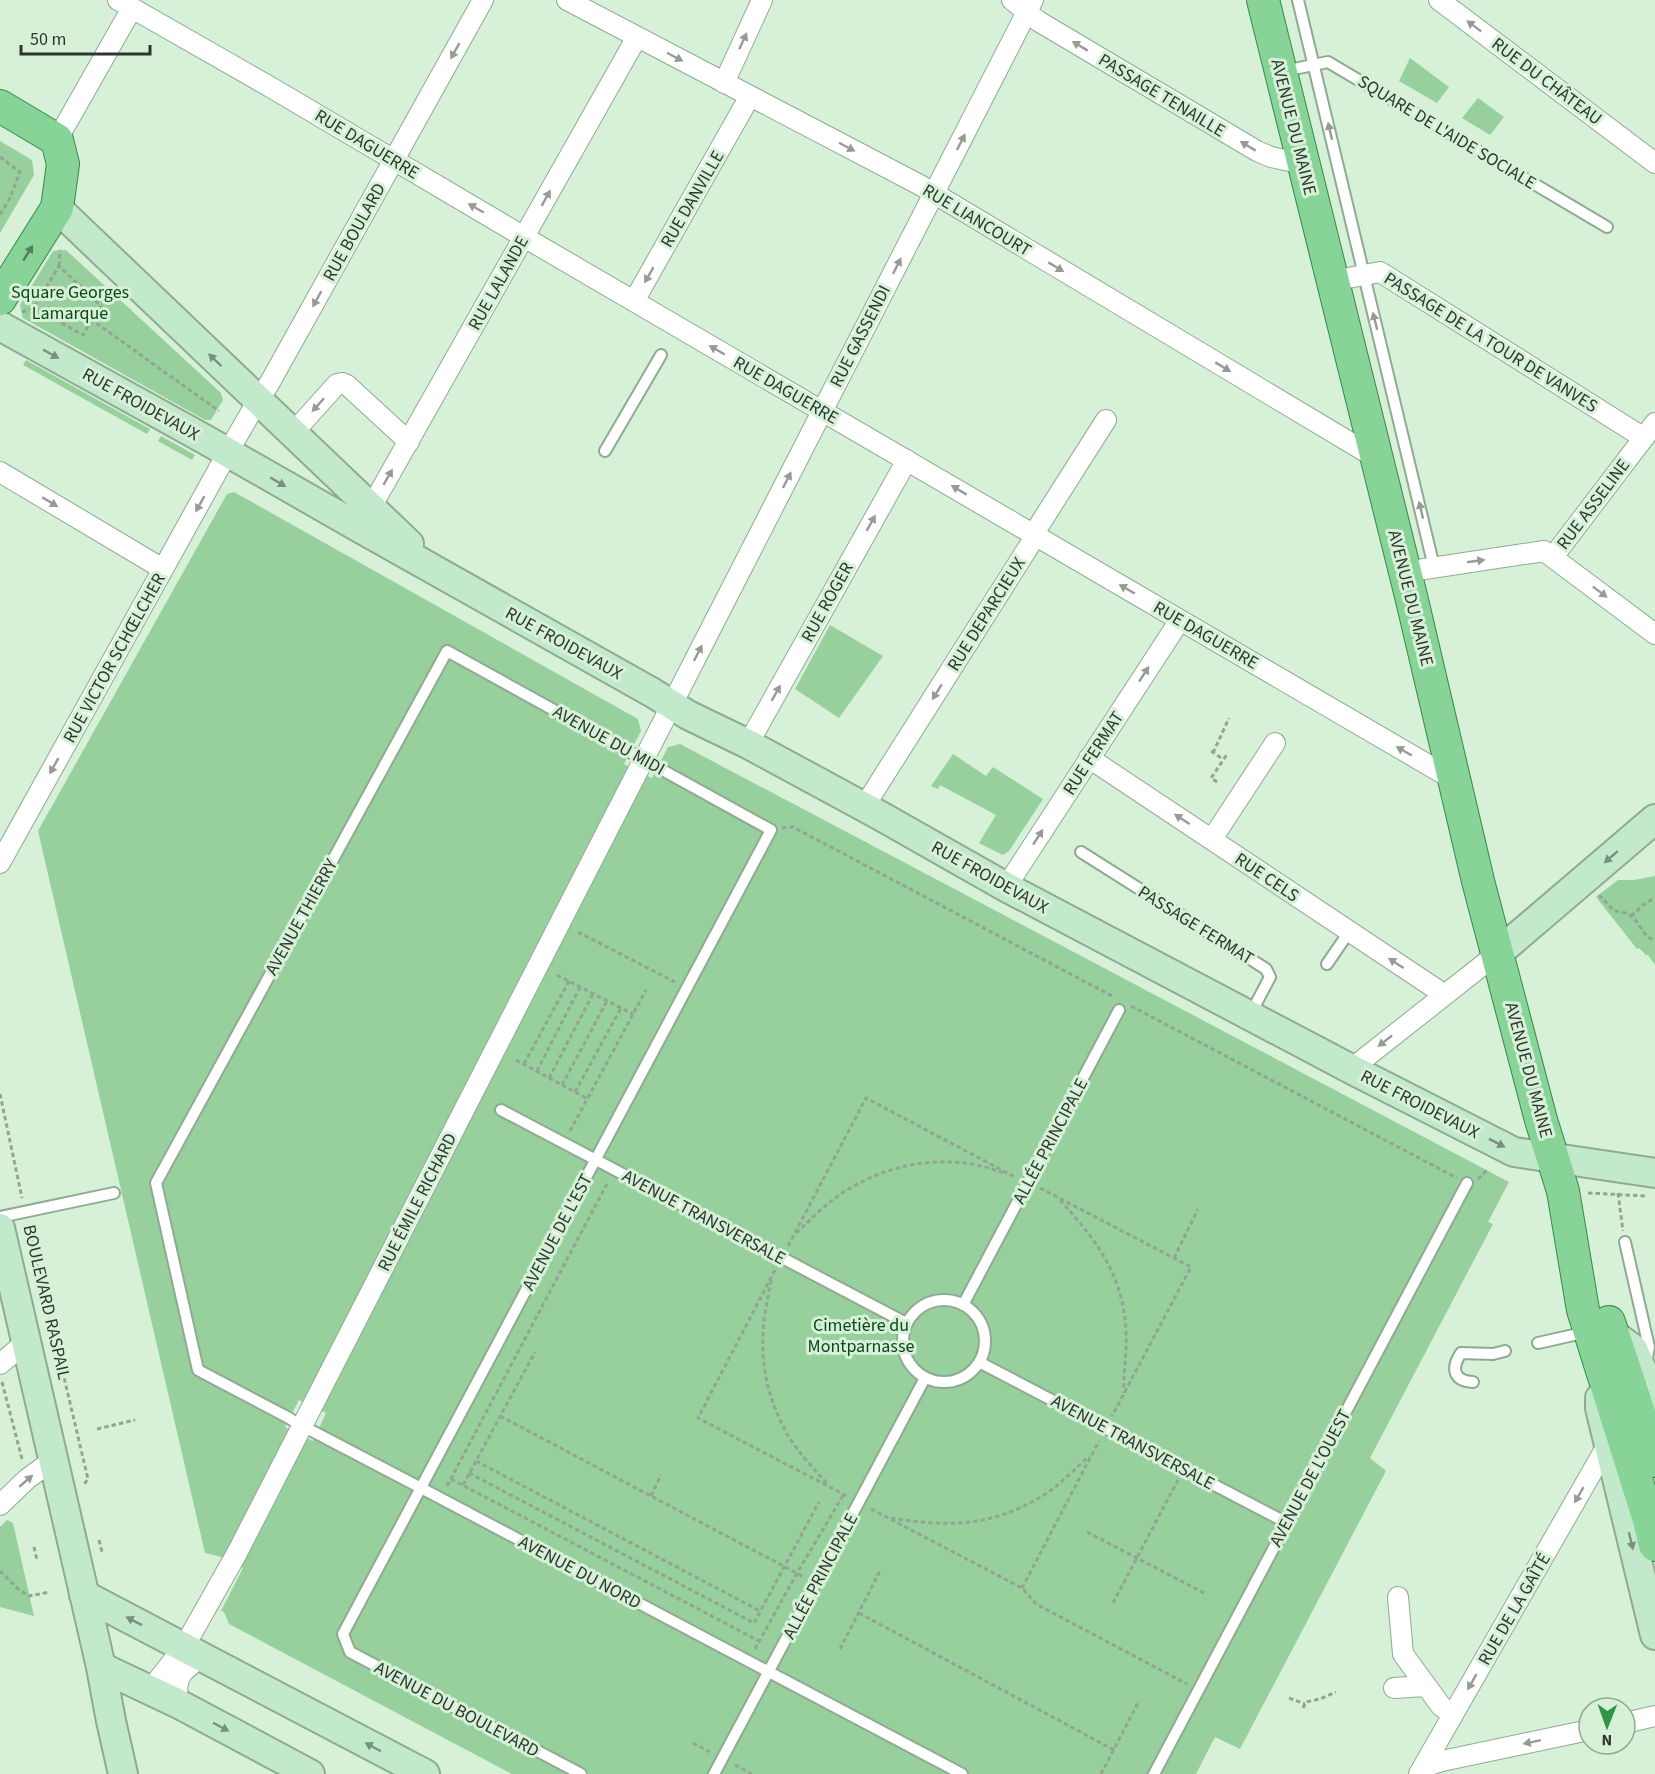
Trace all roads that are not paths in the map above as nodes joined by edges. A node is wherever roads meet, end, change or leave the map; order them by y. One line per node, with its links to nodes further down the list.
1 (483, 0): 16 (street, RUE BOULARD, one-way to 16)
2 (567, 0): 9 (street, RUE LIANCOURT)
3 (762, 0): 12 (street, one-way to 3)
4 (1263, 0): 11 (main road, AVENUE DU MAINE)
5 (1298, 0): 10 (lane, AVENUE DU MAINE)
6 (1439, 0): 17 (street, RUE DU CHÂTEAU, one-way to 6)
7 (125, 4): 15 (street); 16 (street, RUE DAGUERRE)
8 (1024, 4): 18 (street, PASSAGE TENAILLE, one-way to 8); 19 (street, RUE GASSENDI, one-way to 8)
9 (637, 37): 12 (street, RUE LIANCOURT, one-way to 12); 22 (street, RUE LALANDE, one-way to 9)
10 (1314, 65): 11 (lane, SQUARE DE L'AIDE SOCIALE); 21 (lane, SQUARE DE L'AIDE SOCIALE); 23 (lane, AVENUE DU MAINE, one-way to 10)
11 (1281, 72): 18 (main road, AVENUE DU MAINE)
12 (724, 83): 13 (street, RUE LIANCOURT)
13 (750, 96): 19 (street, RUE LIANCOURT, one-way to 19); 25 (street, RUE DANVILLE, one-way to 25)
14 (0, 106): 15 (main road)
15 (57, 140): 20 (main road)
16 (394, 160): 22 (street, RUE DAGUERRE, one-way to 16); 28 (street, RUE BOULARD, one-way to 28)
17 (1655, 163)
18 (1303, 164): 24 (main road, AVENUE DU MAINE)
19 (934, 194): 29 (street, RUE GASSENDI, one-way to 19); 36 (street, RUE LIANCOURT, one-way to 36)
20 (57, 207): 26 (main road, one-way to 20); 28 (main road, RUE FROIDEVAUX, one-way to 20)
21 (1607, 227)
22 (524, 237): 25 (street, RUE DAGUERRE); 33 (street, RUE LALANDE)
23 (1364, 275): 24 (street, PASSAGE DE LA TOUR DE VANVES); 31 (street, PASSAGE DE LA TOUR DE VANVES); 43 (lane, AVENUE DU MAINE, one-way to 23)
24 (1332, 281): 36 (main road, AVENUE DU MAINE)
25 (634, 301): 29 (street, RUE DAGUERRE, one-way to 25)
26 (7, 312): 35 (main road, RUE FROIDEVAUX, one-way to 35)
27 (661, 355): 34 (lane)
28 (258, 400): 32 (main road, RUE FROIDEVAUX); 35 (street, RUE BOULARD)
29 (822, 411): 37 (street, RUE DAGUERRE); 47 (street, RUE GASSENDI, one-way to 29)
30 (1106, 420): 40 (street, RUE DEPARCIEUX)
31 (1649, 430): 41 (street, RUE ASSELINE)
32 (293, 433): 33 (street, one-way to 32); 39 (main road, RUE FROIDEVAUX)
33 (409, 442): 39 (street, RUE LALANDE, one-way to 33)
34 (605, 451)
35 (228, 452): 39 (main road, RUE FROIDEVAUX, one-way to 39); 42 (street, RUE VICTOR SCHŒLCHER, one-way to 42)
36 (1376, 458): 43 (main road, AVENUE DU MAINE)
37 (907, 460): 40 (street, RUE DAGUERRE, one-way to 37); 49 (street, RUE ROGER, one-way to 37)
38 (0, 472): 42 (street, one-way to 42)
39 (365, 518): 47 (main road, RUE FROIDEVAUX)
40 (1035, 536): 44 (street, RUE DAGUERRE, one-way to 40); 53 (street, RUE DEPARCIEUX, one-way to 53)
41 (1553, 557): 43 (street, one-way to 41); 45 (street, one-way to 45)
42 (164, 569): 58 (street, RUE VICTOR SCHŒLCHER, one-way to 58)
43 (1420, 570): 52 (main road, AVENUE DU MAINE)
44 (1179, 620): 50 (street, RUE FERMAT, one-way to 44); 52 (street, RUE DAGUERRE, one-way to 44)
45 (1655, 634)
46 (447, 651): 51 (lane, AVENUE DU MIDI); 84 (lane, AVENUE THIERRY)
47 (671, 705): 49 (main road, RUE FROIDEVAUX); 51 (street, RUE ÉMILE RICHARD)
48 (1275, 743): 56 (street)
49 (748, 744): 53 (main road, RUE FROIDEVAUX)
50 (1089, 758): 56 (street, RUE CELS, one-way to 50); 59 (street, RUE FERMAT, one-way to 50)
51 (644, 759): 55 (lane, AVENUE DU MIDI); 88 (street, RUE ÉMILE RICHARD)
52 (1454, 780): 61 (main road, AVENUE DU MAINE)
53 (864, 807): 59 (main road, RUE FROIDEVAUX)
54 (1655, 819): 61 (main road, one-way to 61)
55 (771, 830): 69 (lane, AVENUE DE L'EST)
56 (1212, 839): 60 (street, RUE CELS)
57 (1082, 852): 65 (lane, PASSAGE FERMAT)
58 (0, 863)
59 (1006, 886): 65 (main road, RUE FROIDEVAUX)
60 (1349, 932): 62 (lane); 63 (street, RUE CELS, one-way to 60)
61 (1498, 953): 63 (street); 68 (main road, AVENUE DU MAINE)
62 (1327, 964)
63 (1445, 995): 66 (street, one-way to 66)
64 (1119, 1010): 76 (lane, ALLÉE PRINCIPALE)
65 (1249, 1015): 66 (main road, RUE FROIDEVAUX)
66 (1351, 1069): 68 (main road, RUE FROIDEVAUX, one-way to 68)
67 (501, 1110): 69 (lane, AVENUE TRANSVERSALE)
68 (1553, 1157): 70 (main road, RUE FROIDEVAUX); 79 (main road, AVENUE DU MAINE)
69 (595, 1160): 77 (lane, AVENUE TRANSVERSALE); 92 (lane, AVENUE DE L'EST)
70 (1654, 1178)
71 (1467, 1183): 94 (lane, AVENUE DE L'OUEST)
72 (114, 1193): 73 (lane)
73 (0, 1217)
74 (0, 1228): 78 (main road, BOULEVARD RASPAIL)
75 (1625, 1242): 87 (lane, AVENUE DU MAINE)
76 (963, 1305): 77 (lane); 82 (lane)
77 (906, 1323): 85 (lane)
78 (26, 1342): 83 (street); 90 (main road, BOULEVARD RASPAIL)
79 (1601, 1342): 80 (lane); 87 (main road, AVENUE DU MAINE); 89 (main road, AVENUE DU MAINE); 91 (main road, AVENUE DU MAINE); 95 (main road, AVENUE DU MAINE)
80 (1538, 1344)
81 (1505, 1351): 86 (lane)
82 (980, 1362): 85 (lane); 94 (lane, AVENUE TRANSVERSALE)
83 (0, 1364)
84 (198, 1370): 88 (lane, AVENUE DU NORD)
85 (925, 1378): 102 (lane, ALLÉE PRINCIPALE)
86 (1473, 1382)
87 (1652, 1392)
88 (302, 1426): 92 (lane, AVENUE DU NORD); 100 (street, RUE ÉMILE RICHARD)
89 (1608, 1444): 99 (main road, AVENUE DU MAINE, one-way to 99); 107 (street, RUE DE LA GAÎTÉ, one-way to 107)
90 (53, 1460): 93 (street, one-way to 90); 96 (main road, BOULEVARD RASPAIL)
91 (1655, 1461)
92 (421, 1488): 98 (lane, AVENUE DE L'EST); 102 (lane, AVENUE DU NORD)
93 (0, 1505)
94 (1287, 1523): 118 (lane, AVENUE DE L'OUEST)
95 (1655, 1545)
96 (84, 1595): 100 (main road, one-way to 96); 101 (main road, BOULEVARD RASPAIL)
97 (1398, 1597): 103 (street)
98 (343, 1634): 115 (lane, AVENUE DU BOULEVARD)
99 (1655, 1635)
100 (193, 1652): 105 (street, RUE ÉMILE RICHARD); 106 (street); 114 (main road, one-way to 100)
101 (101, 1667): 105 (main road); 112 (main road, BOULEVARD RASPAIL)
102 (769, 1672): 116 (lane, ALLÉE PRINCIPALE); 117 (lane, AVENUE DU NORD)
103 (1425, 1686): 104 (street); 107 (street)
104 (1394, 1688)
105 (150, 1690): 106 (main road)
106 (177, 1703): 113 (main road, one-way to 113)
107 (1454, 1715): 111 (street, RUE DE LA GAÎTÉ)
108 (1655, 1716): 109 (street)
109 (1637, 1720)
110 (1577, 1733): 111 (street, one-way to 111)
111 (1421, 1770)
112 (123, 1774)
113 (310, 1774)
114 (425, 1774)
115 (581, 1774)
116 (714, 1774)
117 (962, 1774)
118 (1154, 1774)

